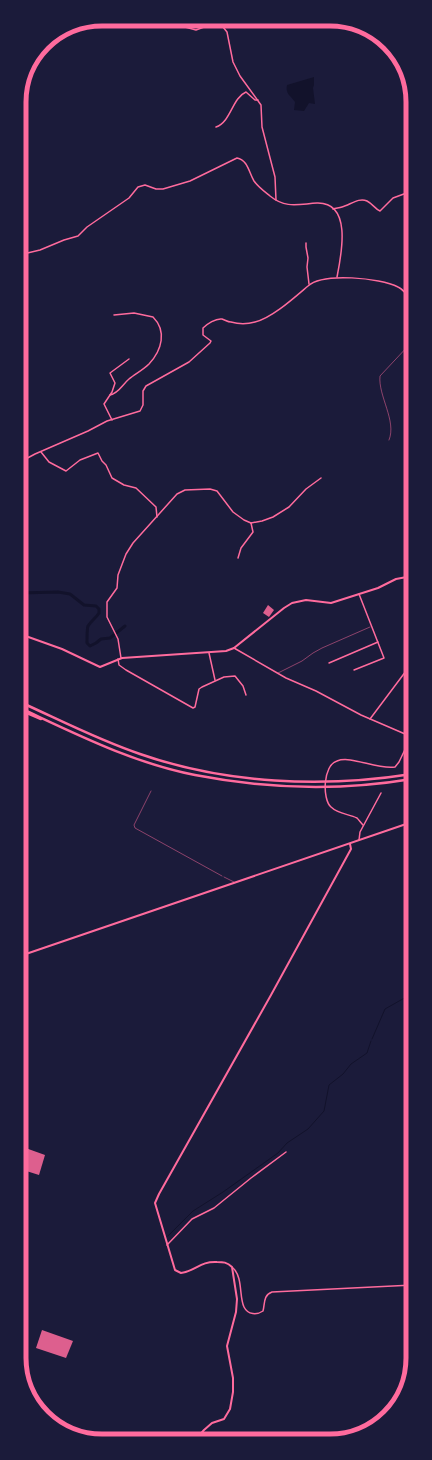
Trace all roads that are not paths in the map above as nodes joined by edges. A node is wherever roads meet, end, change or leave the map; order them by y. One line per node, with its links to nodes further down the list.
1 (181, 26): 2 (street)
2 (207, 26)
3 (217, 26): 4 (street)
4 (258, 100): 5 (street); 7 (street)
5 (216, 127)
6 (406, 193): 8 (street)
7 (276, 200): 8 (street); 10 (street)
8 (333, 209): 11 (street)
9 (306, 243): 12 (street)
10 (26, 253)
11 (337, 277): 12 (street); 13 (street)
12 (309, 285): 17 (street)
13 (406, 293)
14 (114, 316): 16 (street)
15 (129, 359): 16 (street)
16 (110, 395): 17 (street)
17 (112, 420): 18 (street)
18 (41, 452): 19 (street); 21 (street)
19 (26, 459)
20 (322, 478): 22 (street)
21 (157, 517): 22 (street); 31 (street)
22 (251, 523): 23 (street)
23 (238, 558)
24 (406, 577): 25 (street)
25 (359, 594): 26 (street); 29 (street)
26 (371, 627): 28 (street); 35 (lane)
27 (26, 636): 31 (street)
28 (378, 642): 32 (street); 33 (street)
29 (234, 648): 30 (street); 35 (street)
30 (208, 652): 31 (street); 36 (street)
31 (119, 659): 36 (street)
32 (329, 663)
33 (354, 670)
34 (406, 672): 40 (street)
35 (278, 673): 40 (street)
36 (215, 680): 37 (street)
37 (246, 695)
38 (26, 705): 43 (highway)
39 (26, 712): 44 (highway)
40 (370, 719): 41 (street)
41 (406, 734)
42 (406, 749): 47 (street)
43 (406, 775)
44 (406, 780)
45 (381, 792): 47 (street)
46 (406, 824): 48 (street)
47 (363, 825): 48 (street)
48 (359, 840): 49 (street)
49 (350, 844): 51 (street); 54 (street)
50 (224, 877): 51 (lane)
51 (235, 883): 52 (street)
52 (26, 954)
53 (286, 1152): 54 (street)
54 (167, 1246): 55 (street)
55 (232, 1267): 56 (street); 57 (street)
56 (406, 1284)
57 (201, 1434)

